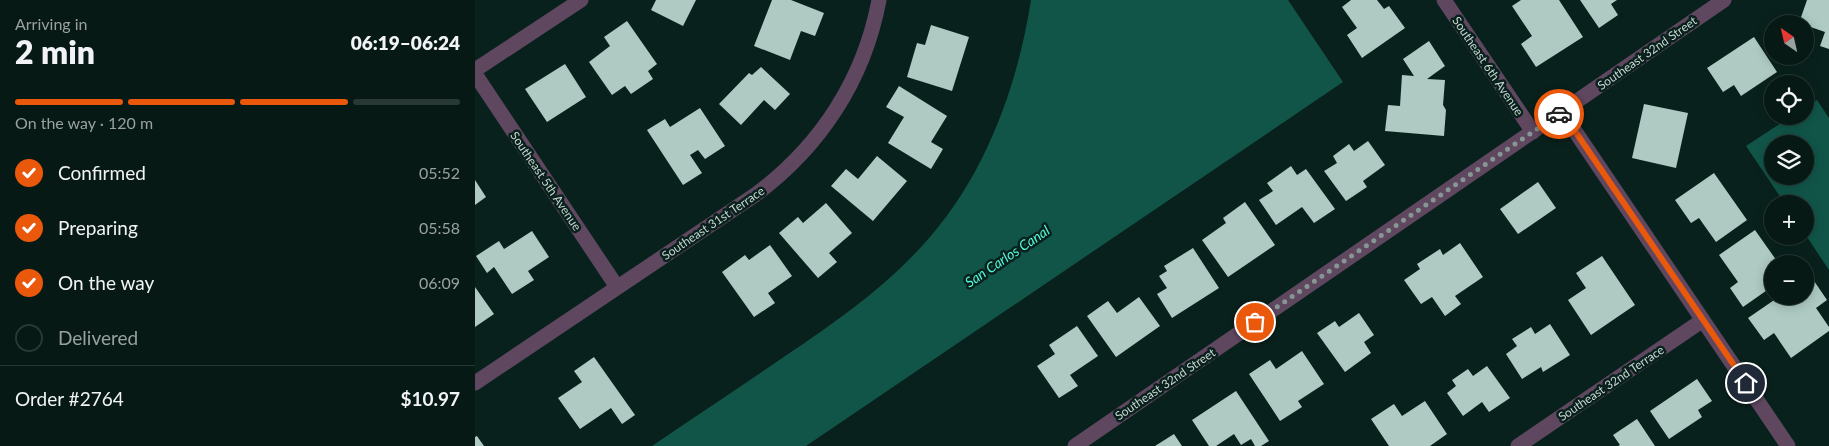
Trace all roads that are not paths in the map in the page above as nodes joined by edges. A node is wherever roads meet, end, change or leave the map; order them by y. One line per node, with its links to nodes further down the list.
1 (581, 0): 5 (street)
2 (879, 0): 9 (street, Southeast 31st Terrace)
3 (1443, 0): 8 (street, Southeast 6th Avenue)
4 (1725, 0): 7 (street, Southeast 32nd Street)
5 (475, 70)
6 (475, 74): 9 (street, Southeast 5th Avenue)
7 (1562, 112): 8 (street, Southeast 32nd Street); 10 (street)
8 (1533, 132): 12 (street, Southeast 32nd Street)
9 (617, 288): 11 (street, Southeast 31st Terrace)
10 (1703, 320): 13 (street, Southeast 32nd Terrace); 14 (street)
11 (475, 383)
12 (1075, 446)
13 (1518, 446)
14 (1788, 446)

